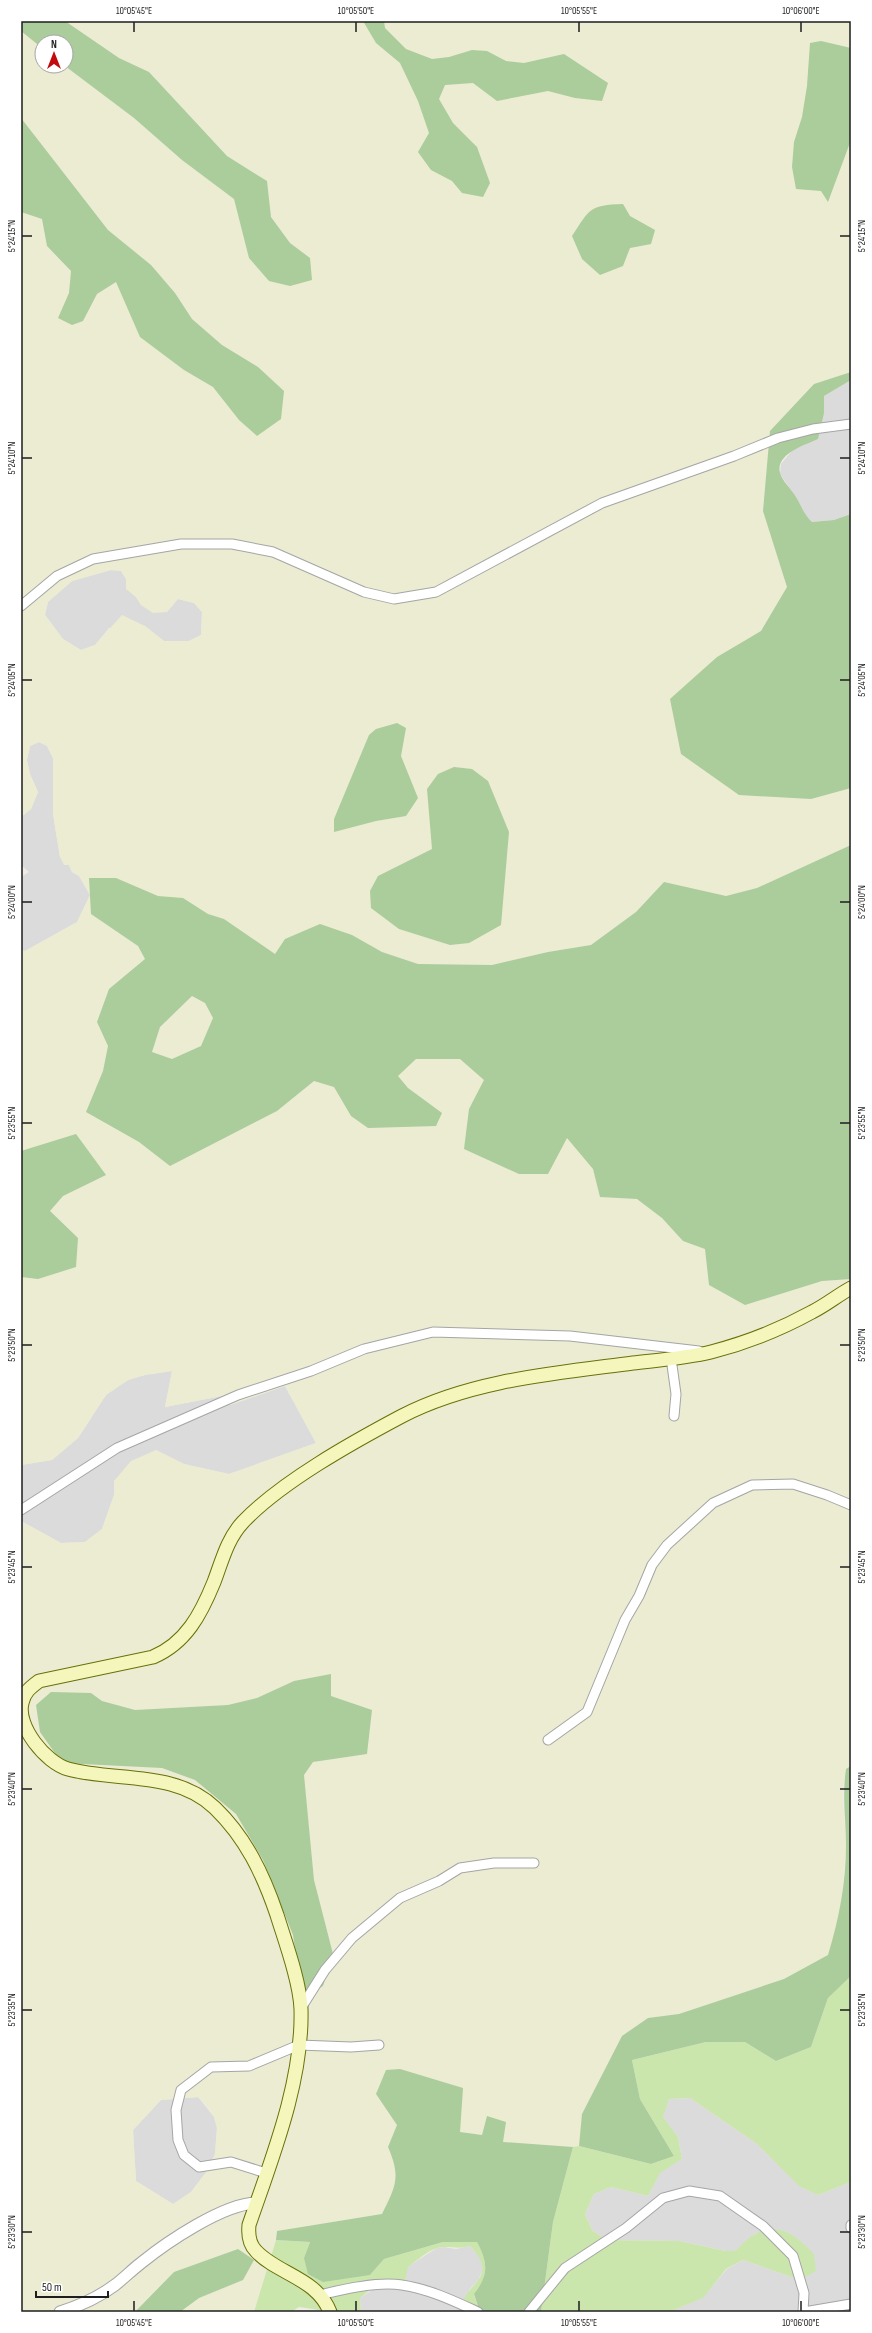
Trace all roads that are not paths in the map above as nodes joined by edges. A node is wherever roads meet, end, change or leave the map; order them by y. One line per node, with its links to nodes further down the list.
1 (851, 424): 2 (street)
2 (21, 606)
3 (851, 1288): 4 (main road)
4 (711, 1352): 5 (main road); 8 (street)
5 (671, 1358): 6 (street); 11 (main road)
6 (674, 1416)
7 (851, 1505): 9 (street)
8 (21, 1510)
9 (548, 1740)
10 (534, 1863): 11 (street)
11 (301, 2008): 12 (main road)
12 (299, 2045): 13 (street); 14 (main road); 14 (street)
13 (379, 2045)
14 (266, 2174): 15 (main road)
15 (256, 2203): 16 (main road); 18 (street)
16 (320, 2295): 19 (main road); 20 (street)
17 (851, 2304): 22 (street)
18 (60, 2312)
19 (330, 2312)
20 (478, 2312)
21 (529, 2312): 22 (street)
22 (804, 2312)

